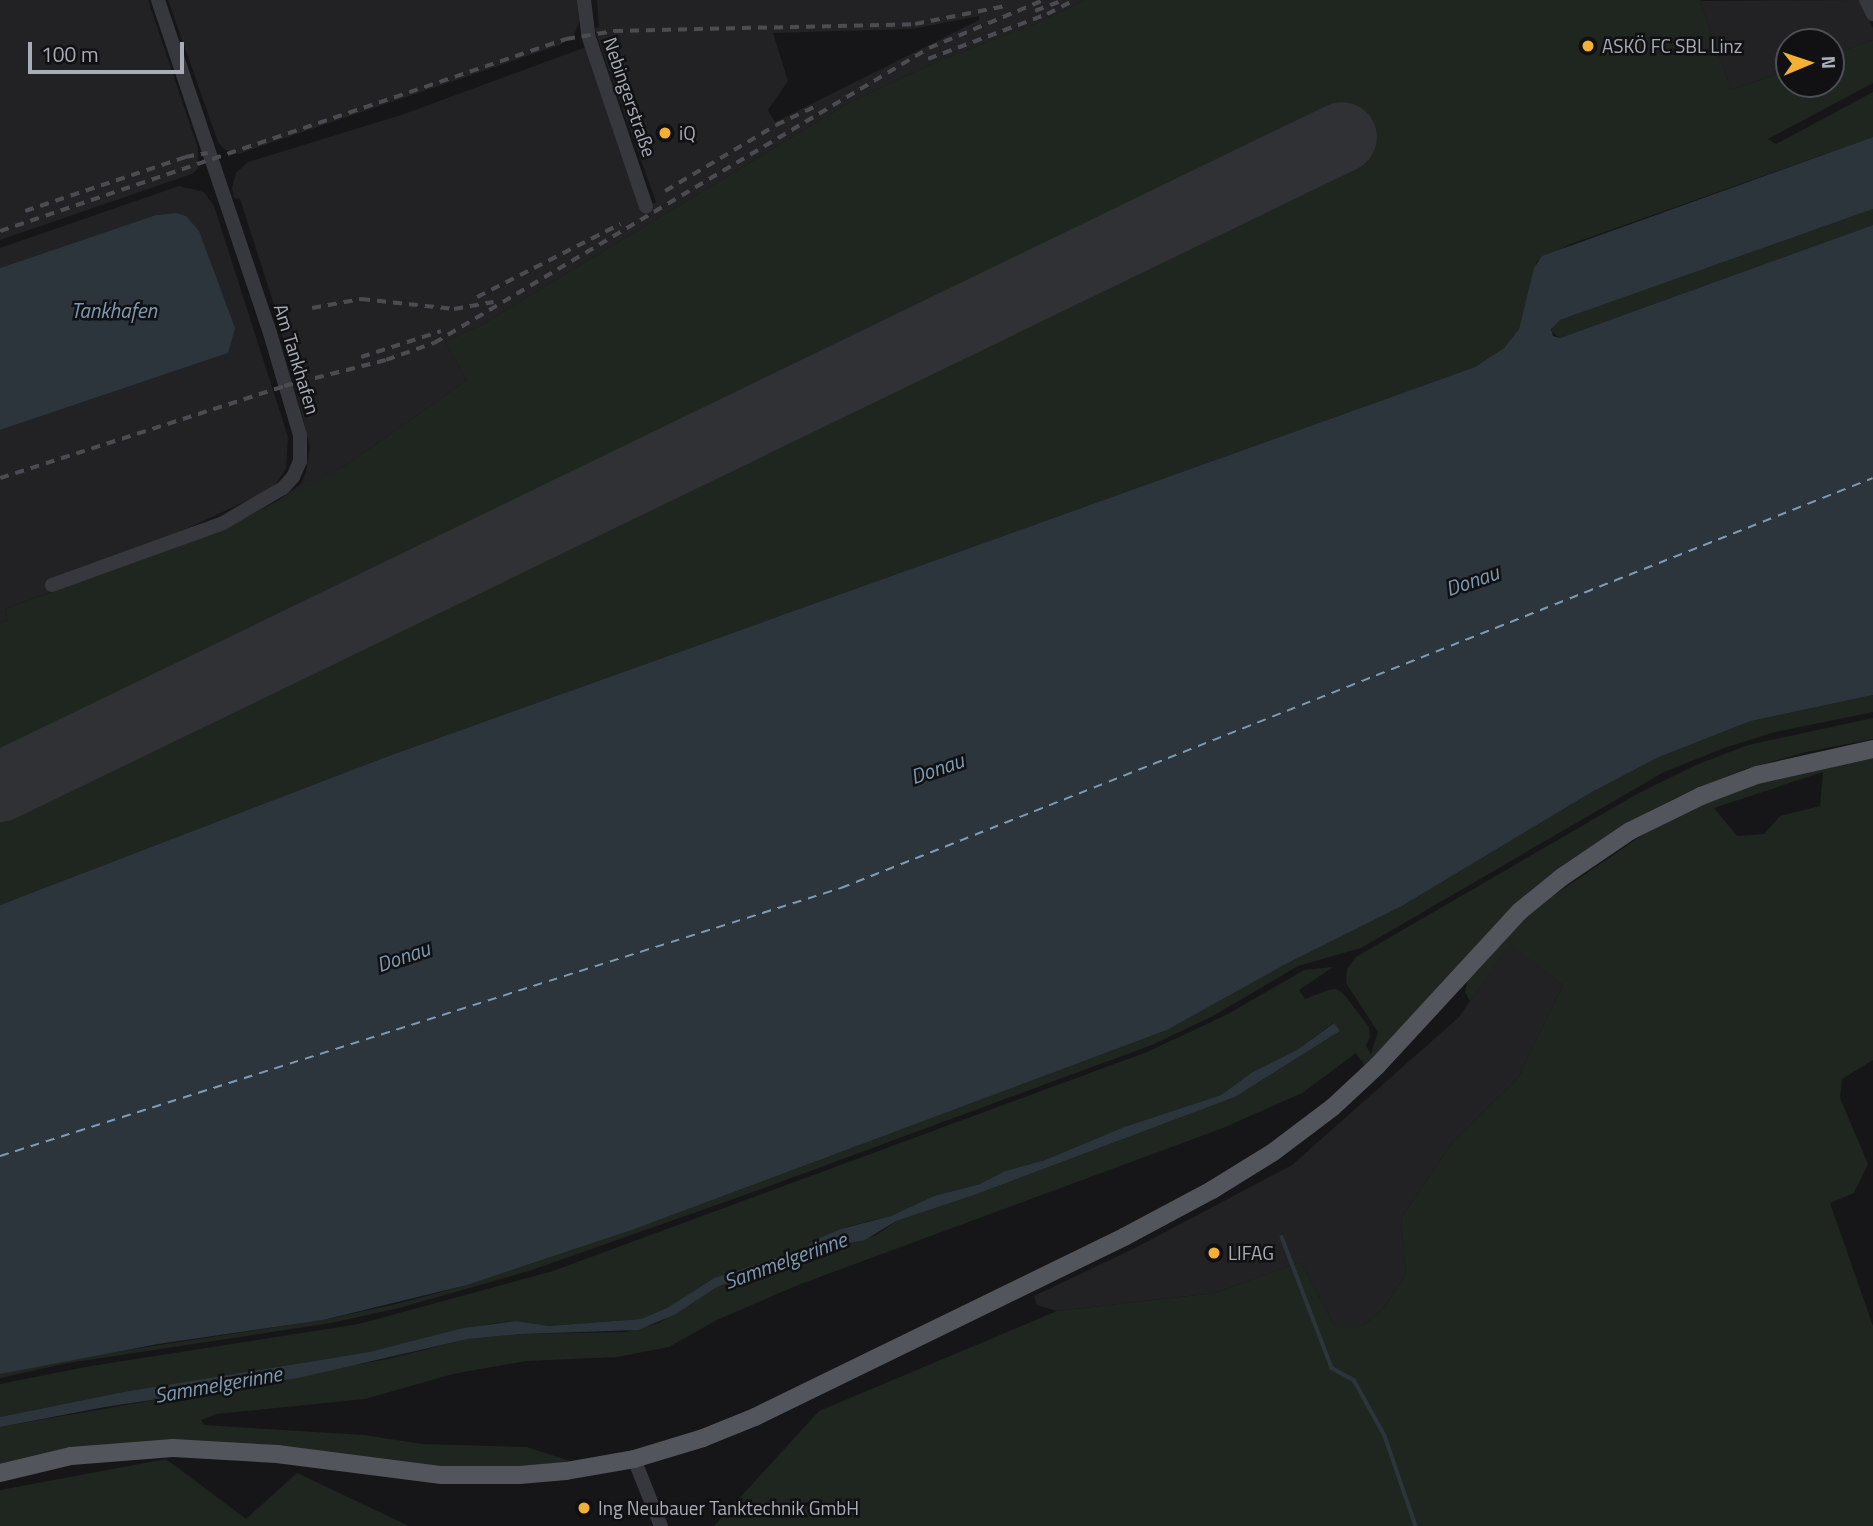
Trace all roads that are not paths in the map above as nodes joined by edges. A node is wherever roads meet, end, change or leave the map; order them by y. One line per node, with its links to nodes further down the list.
1 (158, 0): 6 (street, Am Tankhafen)
2 (584, 0): 5 (street, Nebingerstraße)
3 (1866, 0): 4 (street)
4 (1873, 14)
5 (646, 206)
6 (52, 585)
7 (1873, 749): 8 (main road)
8 (634, 1459): 9 (main road); 10 (street)
9 (0, 1473)
10 (661, 1526)

